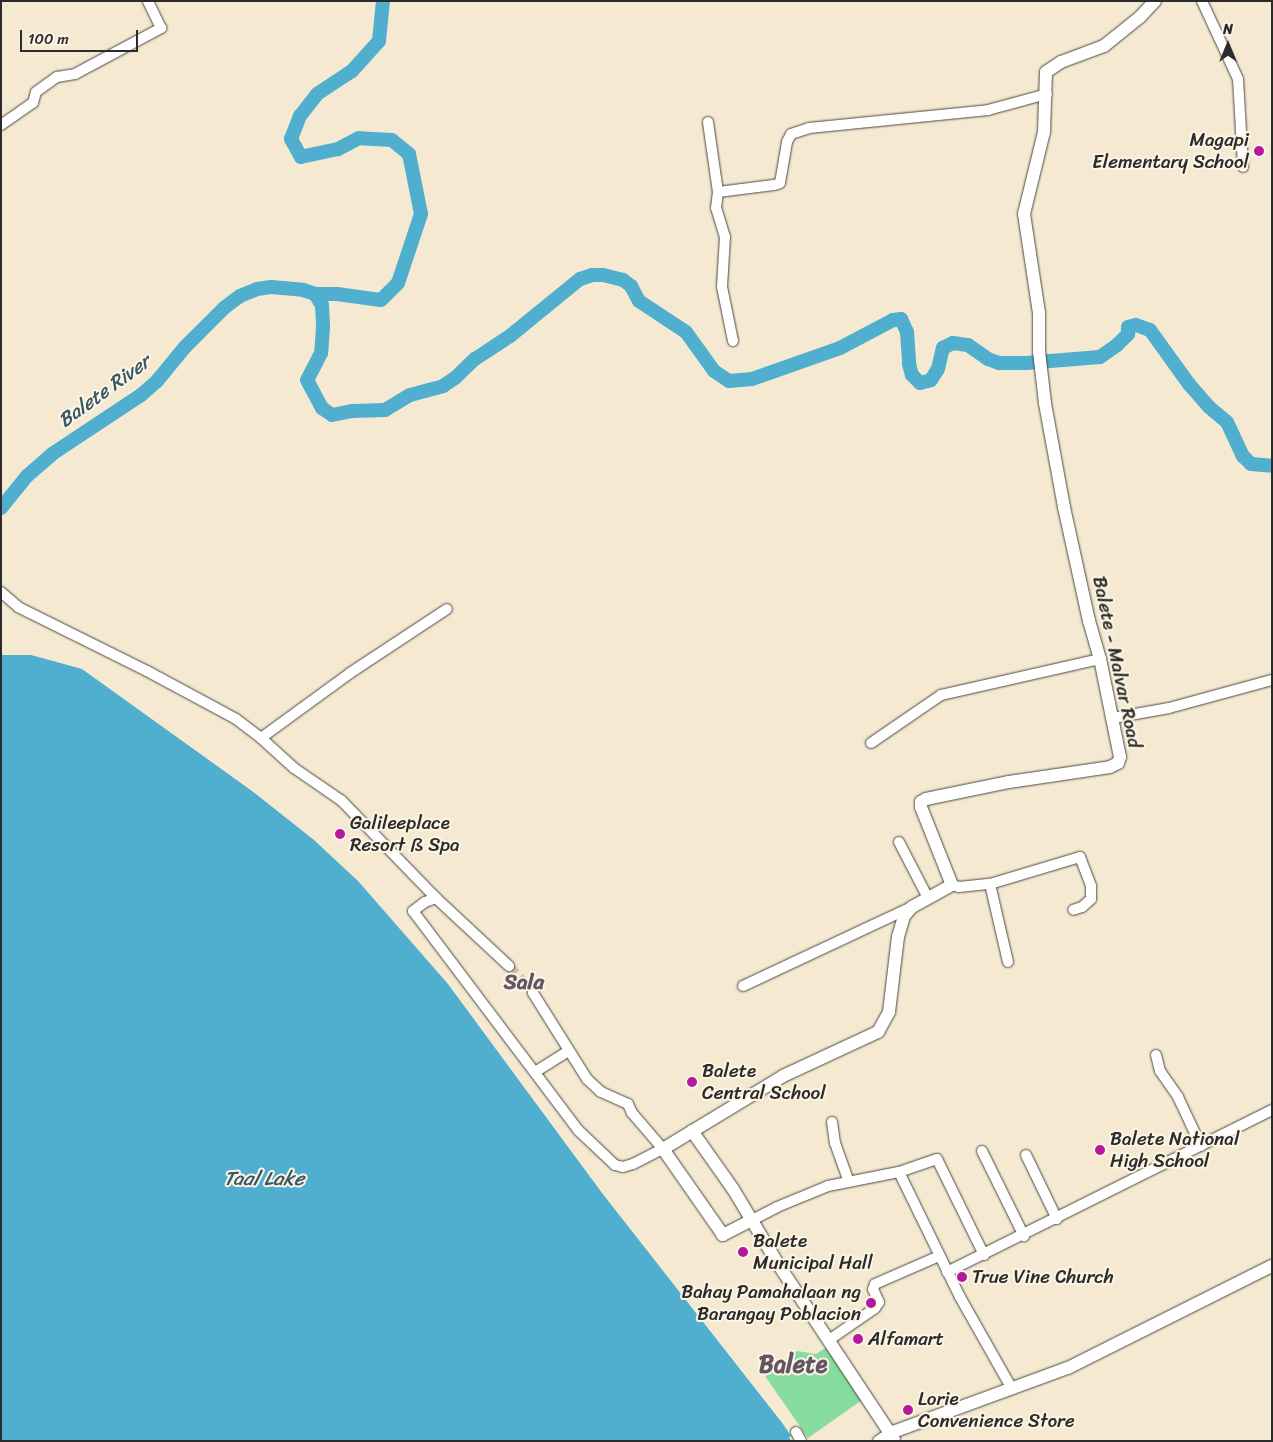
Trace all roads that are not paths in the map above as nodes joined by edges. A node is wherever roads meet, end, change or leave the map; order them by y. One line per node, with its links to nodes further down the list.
1 (148, 1): 6 (street)
2 (1155, 1): 4 (main road, Balete - Malvar Road)
3 (1202, 1): 7 (street)
4 (1047, 94): 8 (street); 12 (main road, Balete - Malvar Road)
5 (708, 122): 8 (street)
6 (2, 125)
7 (1244, 167)
8 (718, 192): 9 (street)
9 (733, 341)
10 (1, 592): 15 (street)
11 (447, 609): 15 (street)
12 (1100, 659): 14 (main road, Balete - Malvar Road); 16 (street)
13 (1272, 680): 14 (street)
14 (1113, 718): 19 (main road, Balete - Malvar Road)
15 (261, 738): 20 (street)
16 (871, 743)
17 (899, 842): 21 (street)
18 (990, 884): 19 (street); 23 (street); 24 (street)
19 (952, 885): 21 (main road)
20 (436, 898): 25 (street); 30 (street)
21 (928, 898): 22 (main road)
22 (912, 907): 26 (street); 33 (main road)
23 (1073, 910)
24 (1008, 962)
25 (509, 966)
26 (743, 986)
27 (533, 993): 28 (street)
28 (569, 1051): 30 (street); 35 (street)
29 (1156, 1055): 34 (street)
30 (535, 1072): 35 (street)
31 (1272, 1110): 34 (street)
32 (832, 1122): 39 (street)
33 (692, 1131): 35 (main road); 41 (main road)
34 (1202, 1146): 40 (street)
35 (663, 1149): 41 (main road)
36 (982, 1151): 42 (street)
37 (1026, 1156): 40 (street)
38 (899, 1172): 39 (street); 43 (street); 44 (street)
39 (849, 1182): 41 (street)
40 (1057, 1219): 42 (street)
41 (752, 1220): 47 (main road)
42 (1024, 1236): 43 (street)
43 (984, 1254): 46 (street)
44 (939, 1256): 46 (street); 47 (street)
45 (1272, 1266): 48 (main road)
46 (947, 1272): 48 (street)
47 (829, 1340): 49 (main road)
48 (1012, 1389): 49 (main road)
49 (893, 1437): 50 (street)
50 (878, 1441)

